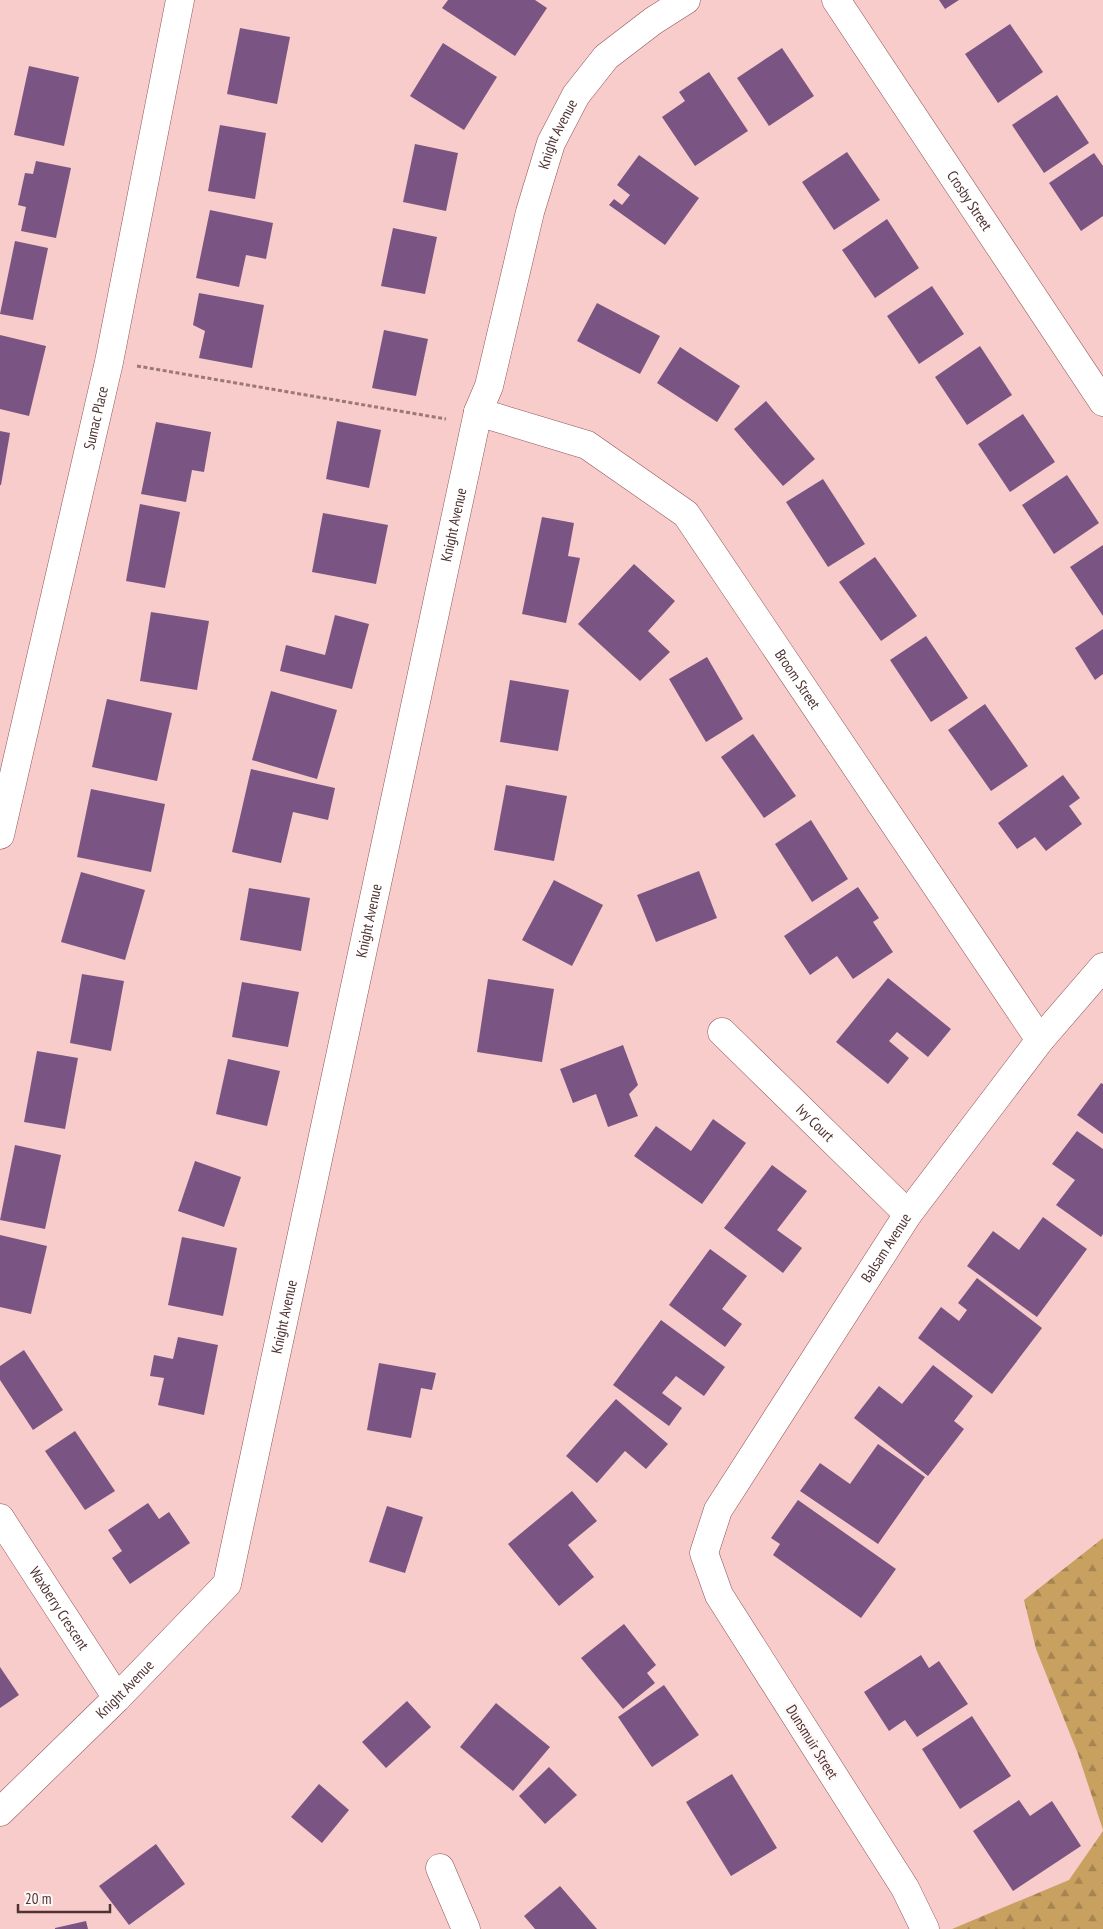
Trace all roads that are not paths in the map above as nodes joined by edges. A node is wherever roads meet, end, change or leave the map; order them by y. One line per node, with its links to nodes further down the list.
1 (180, 0): 6 (street, Sumac Place)
2 (686, 0): 5 (street, Knight Avenue)
3 (836, 0): 4 (street, Crosby Street)
4 (1103, 402)
5 (477, 418): 9 (street, Broom Street); 13 (street, Knight Avenue)
6 (0, 834)
7 (1103, 967): 9 (street, Balsam Avenue)
8 (722, 1032): 10 (street, Ivy Court)
9 (1040, 1040): 10 (street, Balsam Avenue)
10 (908, 1214): 12 (street, Balsam Avenue)
11 (0, 1518): 13 (street, Waxberry Crescent)
12 (704, 1553): 17 (street, Dunsmuir Street)
13 (117, 1698): 14 (street, Knight Avenue)
14 (0, 1812)
15 (440, 1868): 16 (street)
16 (466, 1929)
17 (925, 1929)

